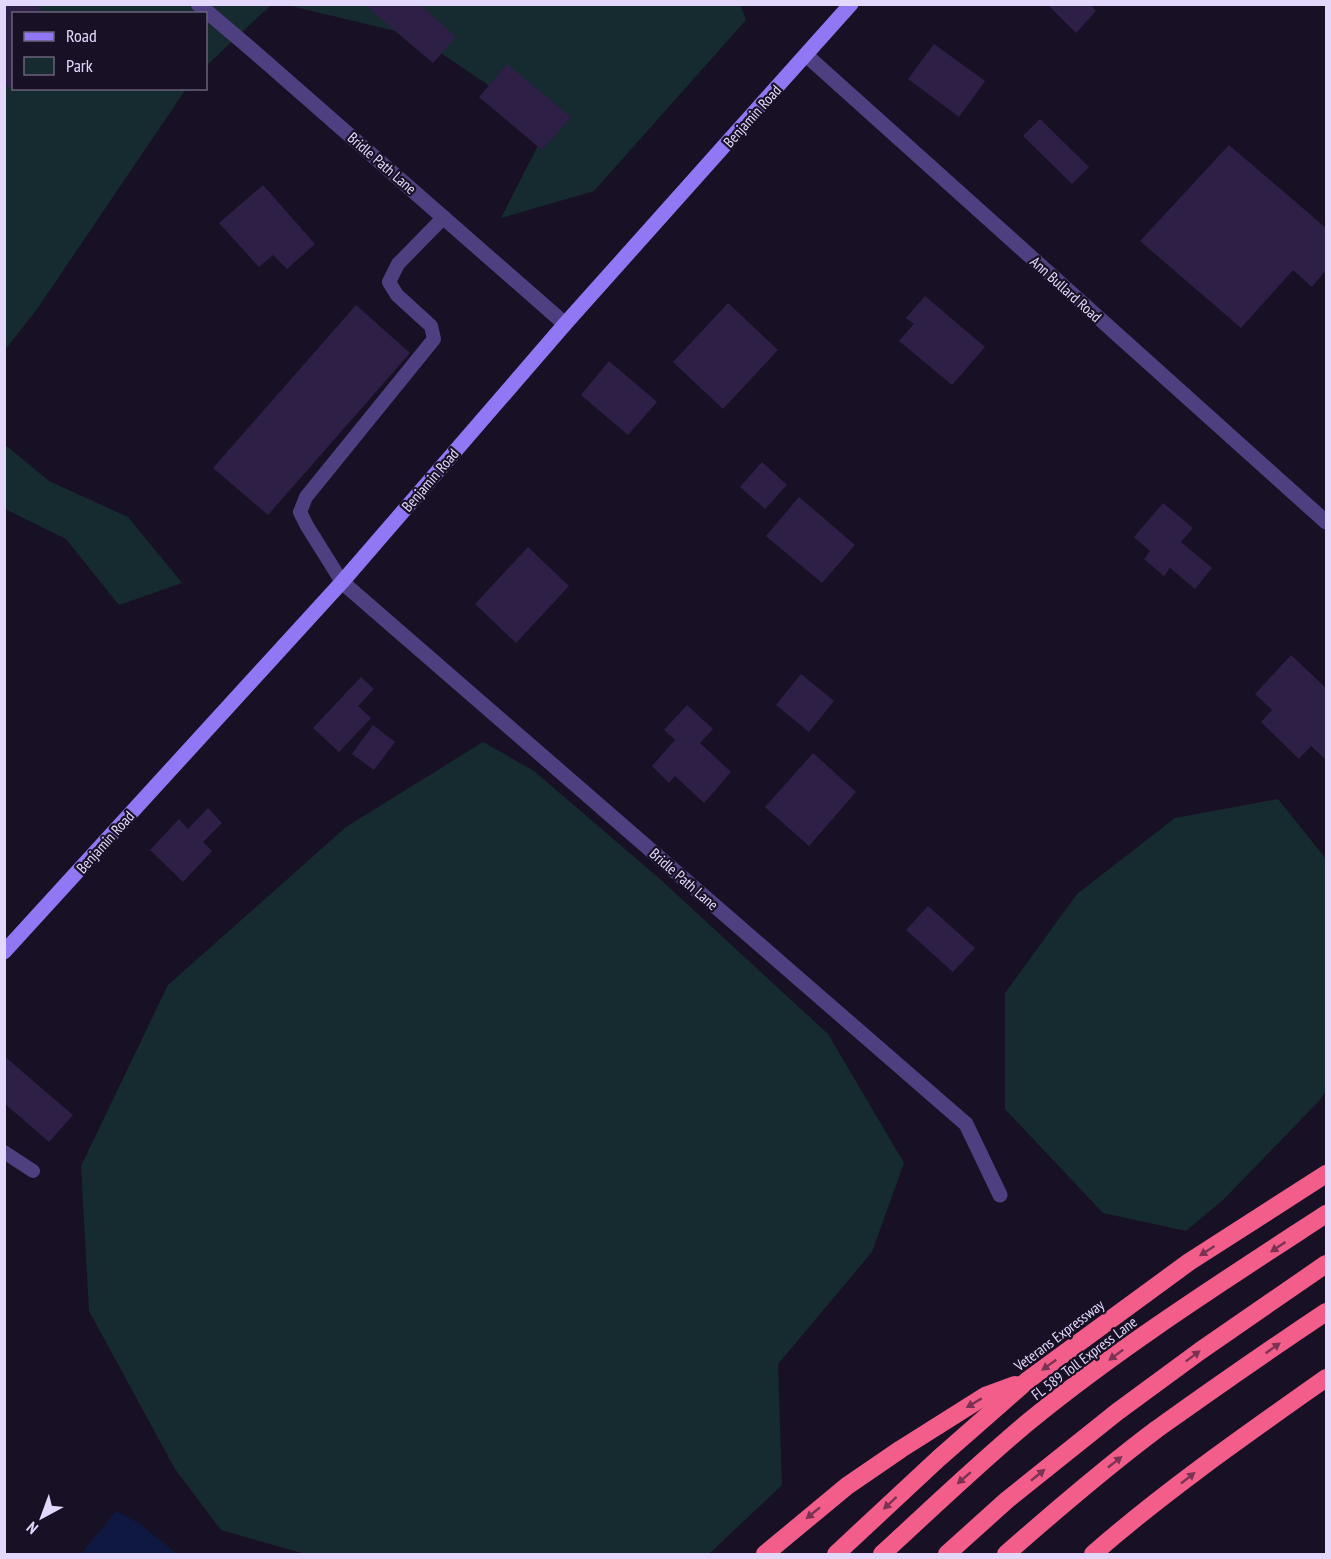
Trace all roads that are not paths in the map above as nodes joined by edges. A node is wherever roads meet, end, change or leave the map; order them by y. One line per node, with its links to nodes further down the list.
1 (198, 4): 4 (street, Bridle Path Lane)
2 (848, 6): 3 (street, Benjamin Road)
3 (806, 55): 5 (street, Benjamin Road); 6 (street, Ann Bullard Road)
4 (444, 217): 5 (street, Bridle Path Lane); 7 (lane)
5 (565, 324): 7 (street, Benjamin Road)
6 (1326, 522)
7 (342, 582): 8 (street, Benjamin Road); 12 (street, Bridle Path Lane)
8 (4, 952)
9 (4, 1152): 10 (lane)
10 (33, 1171)
11 (1326, 1174): 17 (highway, Veterans Expressway, one-way to 17)
12 (1000, 1195)
13 (1326, 1215): 20 (highway, FL 589 Toll Express Lane, one-way to 20)
14 (1326, 1264): 21 (highway, one-way to 14)
15 (1326, 1312): 22 (highway, one-way to 15)
16 (1326, 1378): 23 (highway, one-way to 16)
17 (1028, 1380): 18 (highway, one-way to 18); 19 (highway, Veterans Expressway, one-way to 19)
18 (765, 1554)
19 (836, 1554)
20 (882, 1554)
21 (947, 1554)
22 (1006, 1554)
23 (1093, 1554)

